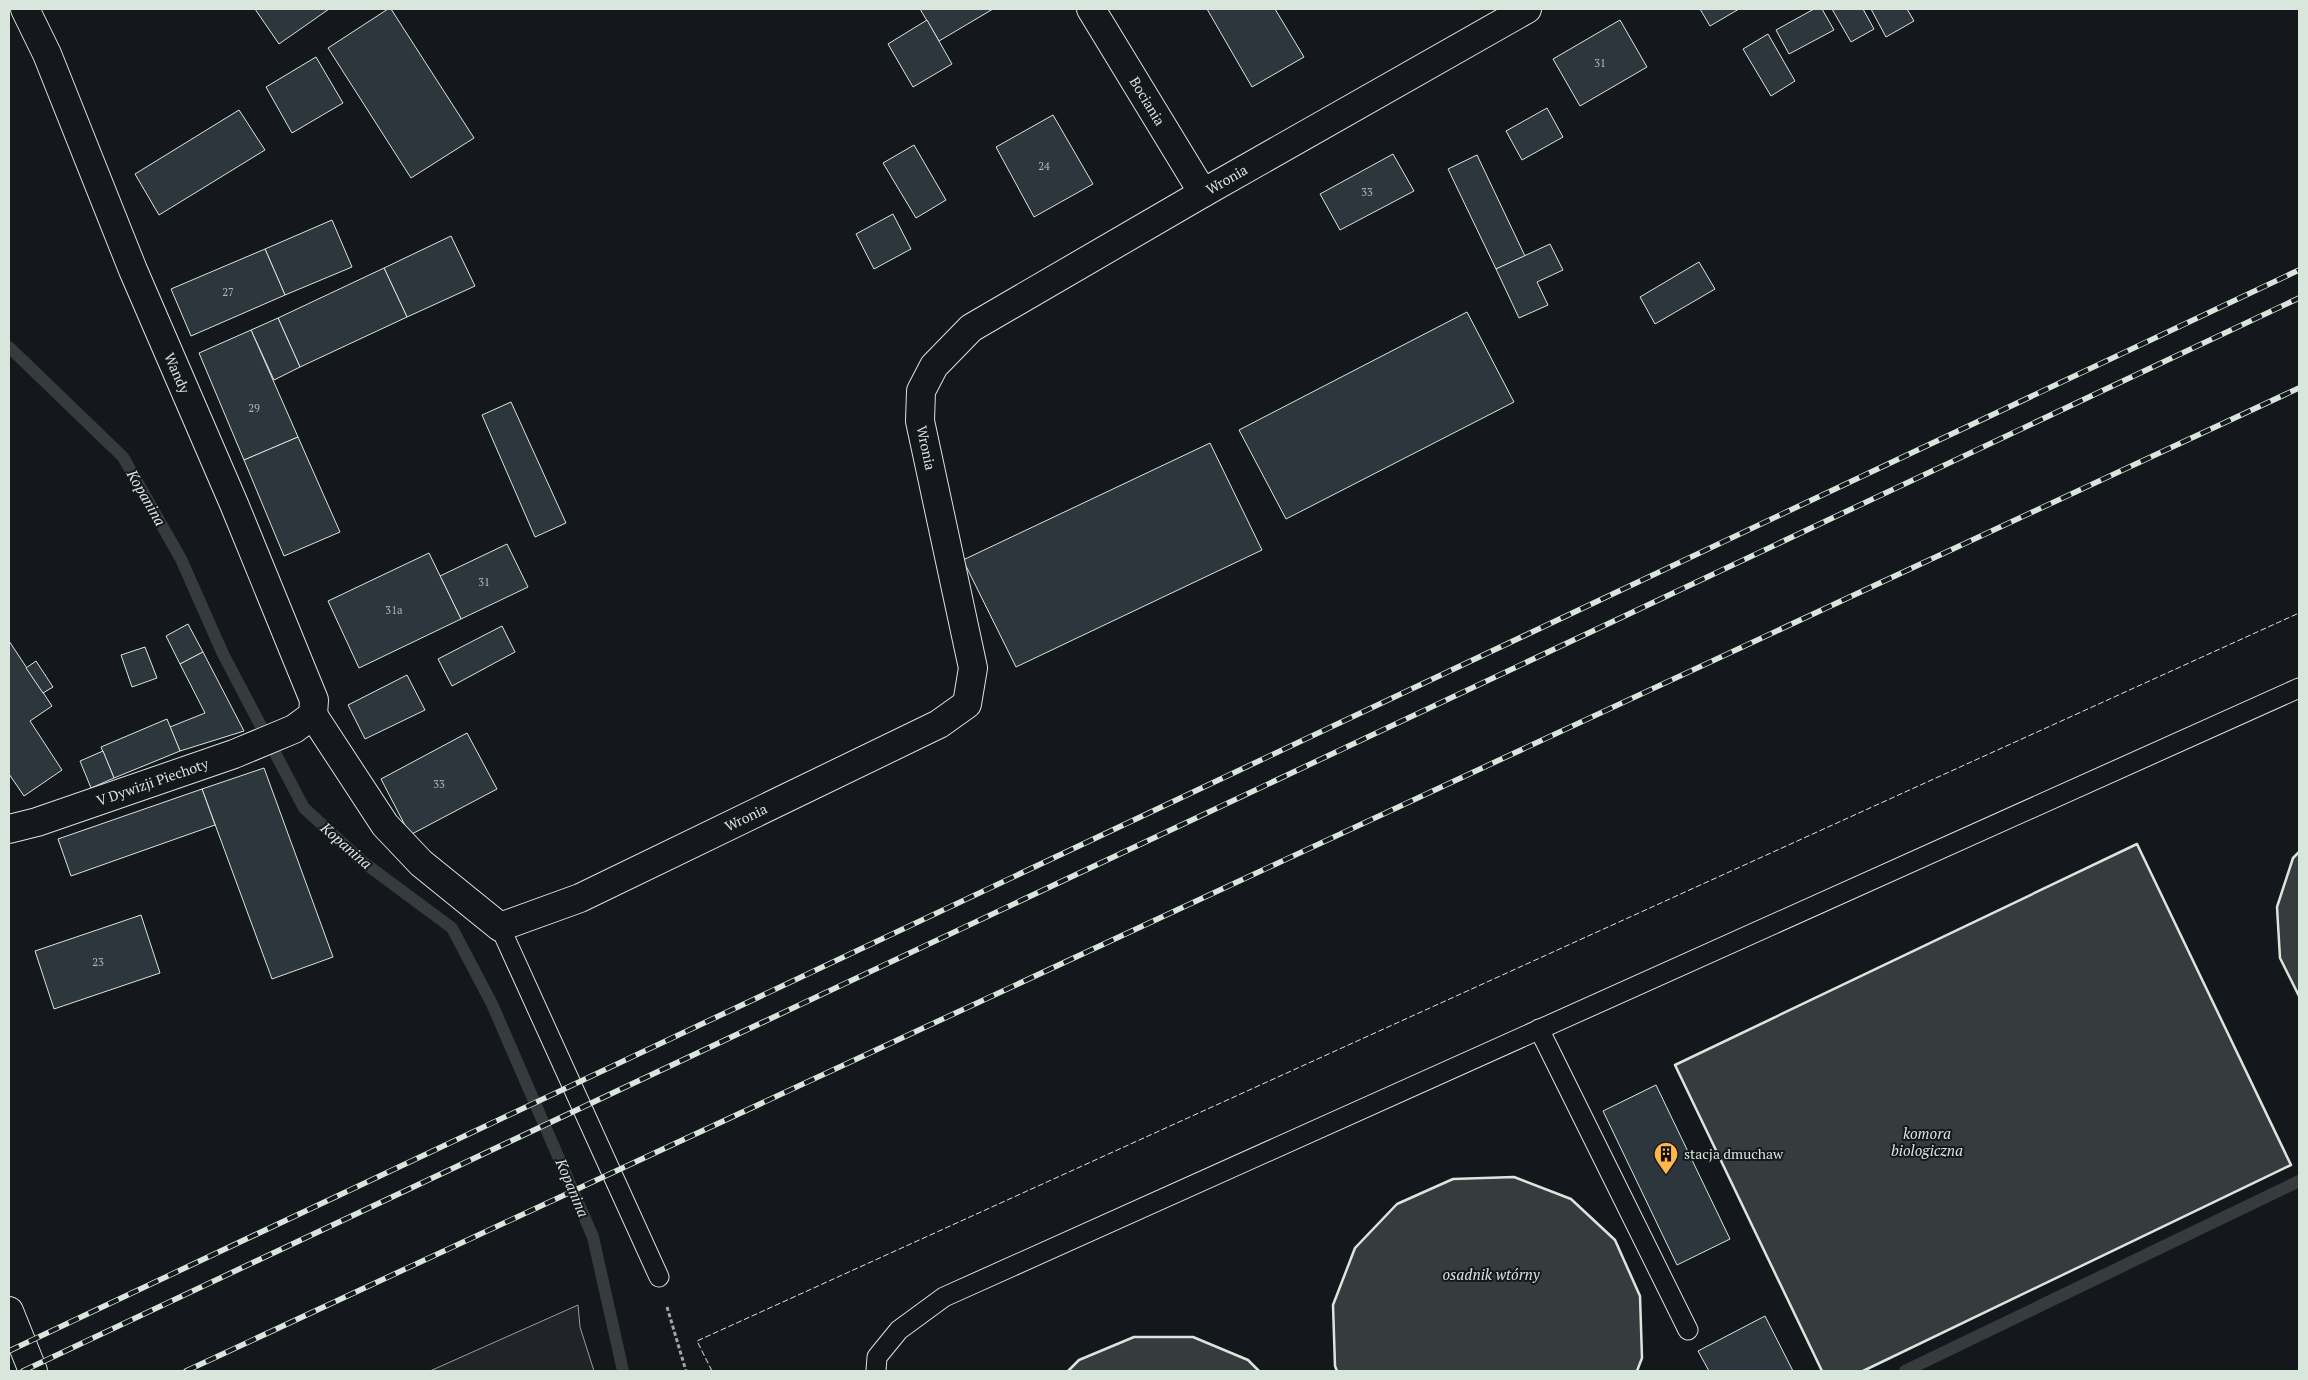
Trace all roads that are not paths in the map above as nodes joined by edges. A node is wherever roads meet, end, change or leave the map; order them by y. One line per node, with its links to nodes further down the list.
1 (25, 9): 6 (street, Wandy)
2 (1091, 9): 4 (street, Bociania)
3 (1527, 9): 4 (street, Wronia)
4 (1203, 193): 8 (street, Wronia)
5 (2299, 688): 9 (lane)
6 (304, 722): 7 (street, V Dywizji Piechoty); 8 (street)
7 (9, 829)
8 (500, 927): 10 (lane)
9 (1539, 1029): 12 (lane); 14 (lane)
10 (659, 1277)
11 (9, 1311): 13 (street)
12 (1688, 1330)
13 (33, 1371)
14 (876, 1371)

